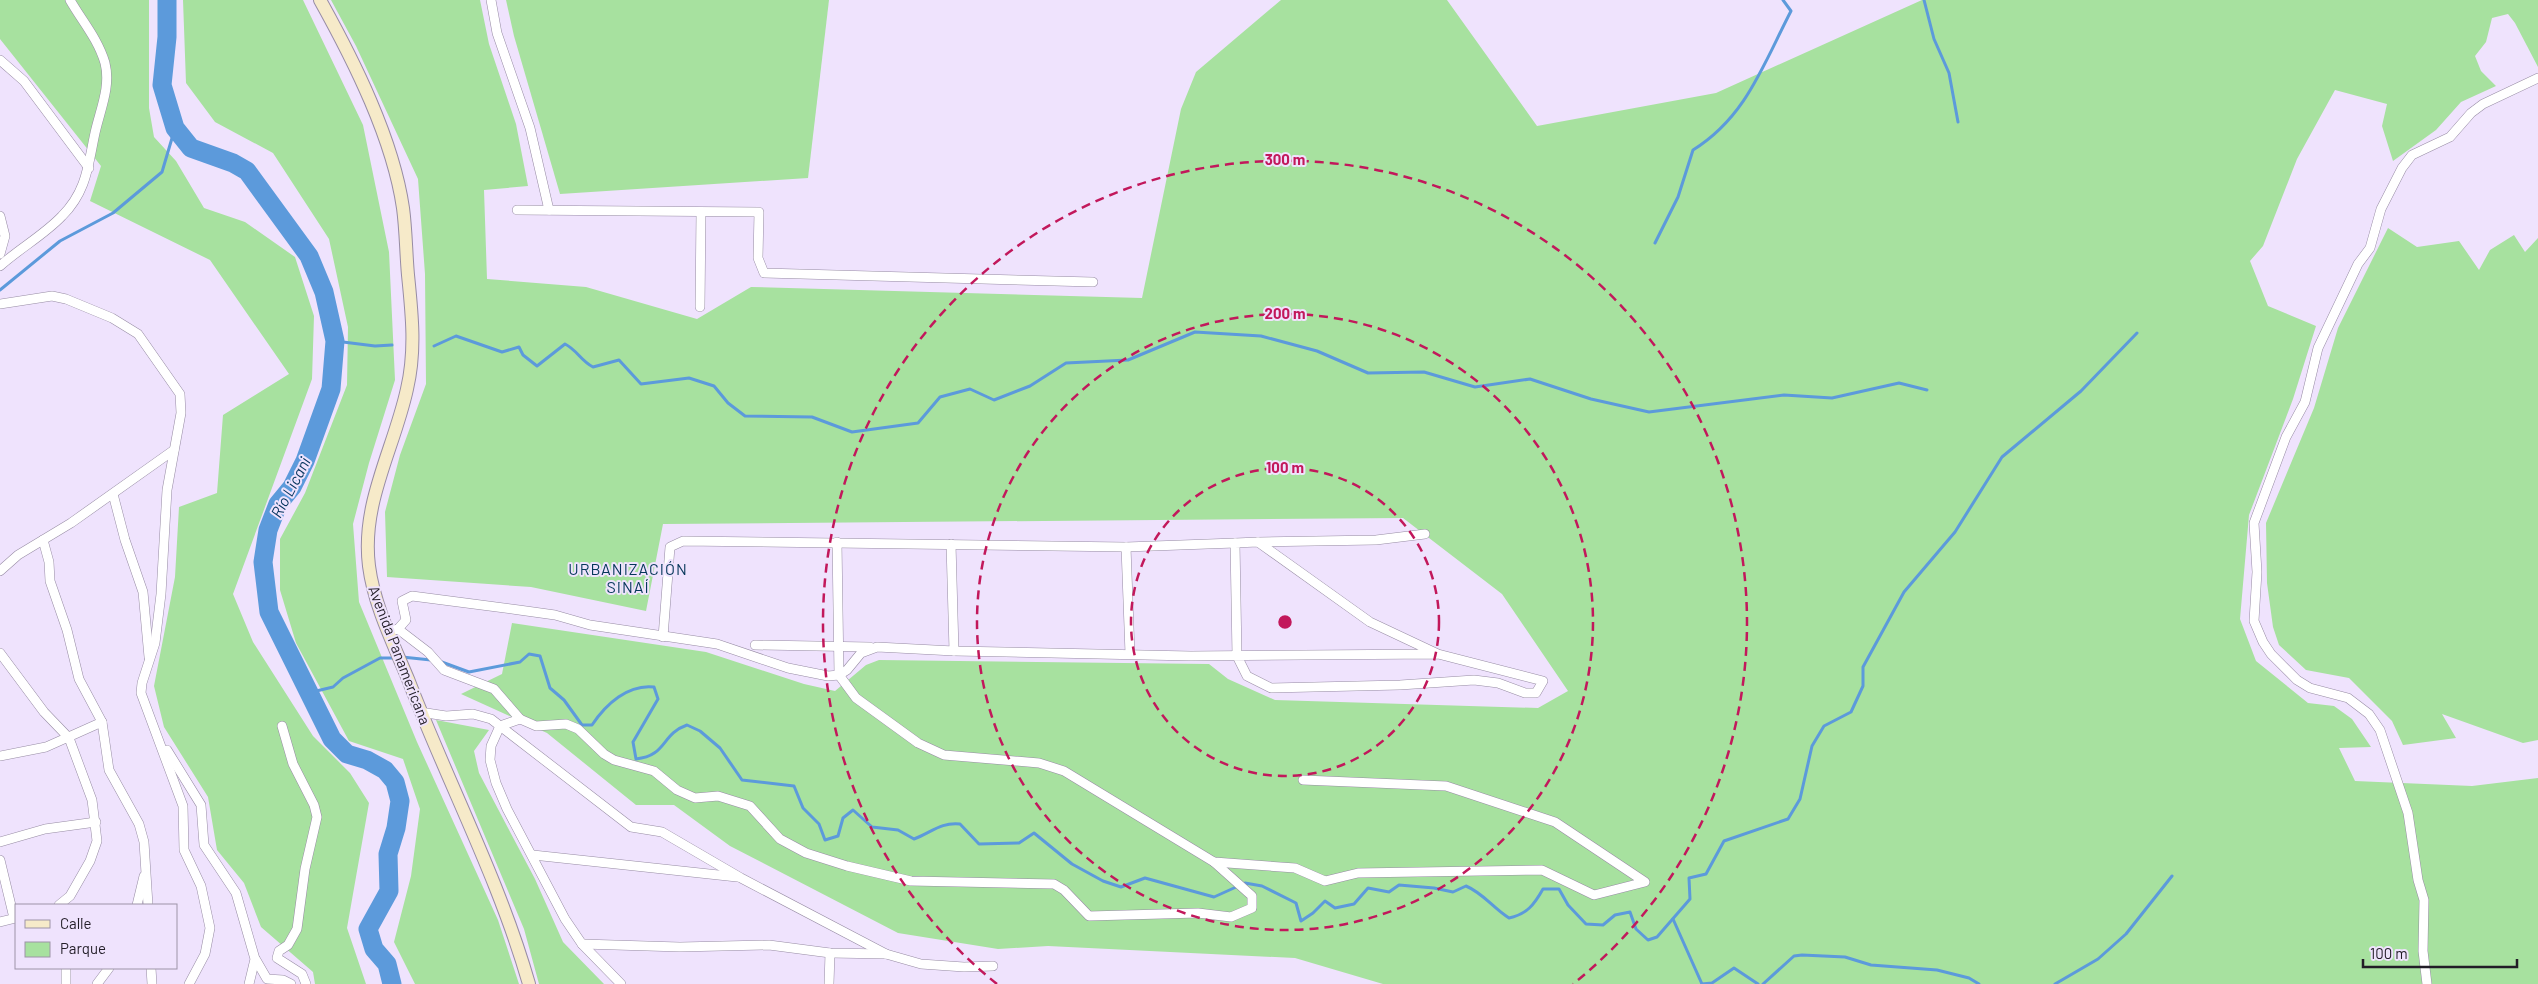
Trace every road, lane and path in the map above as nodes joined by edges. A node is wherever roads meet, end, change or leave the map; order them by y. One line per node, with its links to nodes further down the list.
1 (70, 0): 6 (street)
2 (320, 0): 26 (main road, Avenida Panamericana)
3 (491, 0): 8 (street)
4 (0, 60): 6 (street)
5 (2538, 78): 77 (street)
6 (89, 168): 12 (street)
7 (518, 210): 8 (street)
8 (550, 210): 9 (street)
9 (700, 212): 13 (street); 15 (street)
10 (0, 216): 11 (street)
11 (0, 254)
12 (0, 266)
13 (1093, 282)
14 (0, 304): 16 (street)
15 (700, 307)
16 (174, 450): 17 (street); 36 (street)
17 (112, 494): 19 (street); 36 (street)
18 (1426, 534): 21 (street)
19 (43, 540): 25 (street); 40 (street)
20 (837, 542): 23 (street); 27 (street); 29 (street)
21 (1258, 542): 22 (street); 34 (street)
22 (1235, 543): 24 (street); 35 (street)
23 (951, 544): 24 (street); 31 (street)
24 (1126, 547): 33 (street)
25 (0, 571)
26 (392, 632): 27 (street); 38 (main road, Avenida Panamericana); 39 (street)
27 (663, 637): 37 (street)
28 (755, 645): 29 (street)
29 (839, 647): 30 (street); 37 (street)
30 (877, 647): 31 (street); 37 (street)
31 (954, 651): 33 (street)
32 (0, 653): 44 (street)
33 (1130, 654): 35 (street)
34 (1438, 654): 35 (street); 35 (street)
35 (1237, 656)
36 (150, 663): 43 (street)
37 (840, 675): 51 (street)
38 (420, 712): 42 (street); 74 (main road, Avenida Panamericana)
39 (520, 719): 42 (street); 51 (street)
40 (102, 722): 44 (street); 52 (street)
41 (282, 726): 73 (street)
42 (500, 726): 49 (street); 53 (street)
43 (155, 733): 62 (street); 70 (street)
44 (68, 738): 45 (street); 47 (street)
45 (0, 756)
46 (1303, 780): 51 (street)
47 (96, 822): 48 (street); 54 (street)
48 (0, 842)
49 (533, 855): 53 (street); 59 (street)
50 (0, 860): 57 (street)
51 (1214, 862)
52 (146, 868): 55 (street); 56 (street)
53 (741, 878): 61 (street)
54 (61, 904)
55 (137, 904)
56 (148, 904)
57 (15, 918): 58 (street)
58 (0, 922)
59 (582, 944): 60 (street); 75 (street)
60 (830, 953): 61 (street); 76 (street)
61 (886, 954): 63 (street)
62 (255, 959): 71 (street); 72 (street)
63 (993, 966)
64 (66, 969): 67 (street)
65 (108, 969): 68 (street)
66 (151, 969): 69 (street)
67 (66, 984)
68 (97, 984)
69 (152, 984)
70 (189, 984)
71 (249, 984)
72 (291, 984)
73 (306, 984)
74 (530, 984)
75 (621, 984)
76 (828, 984)
77 (2427, 984)

